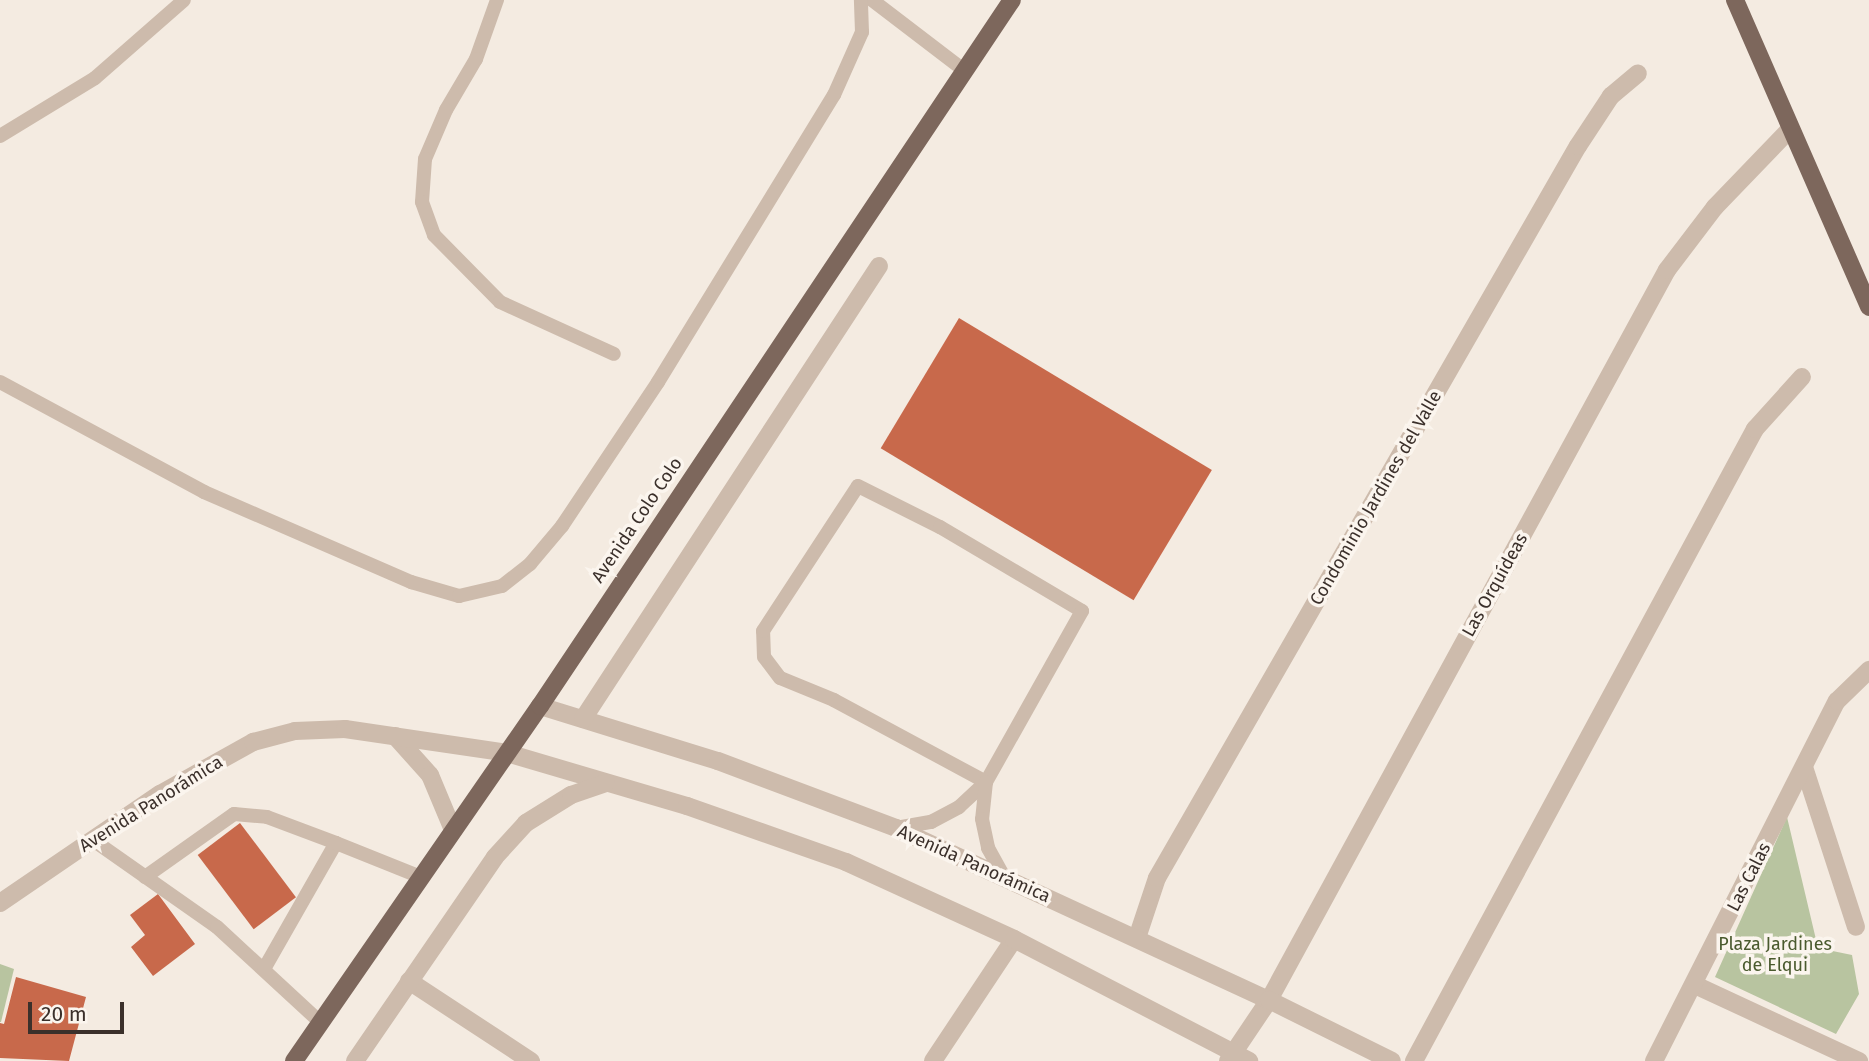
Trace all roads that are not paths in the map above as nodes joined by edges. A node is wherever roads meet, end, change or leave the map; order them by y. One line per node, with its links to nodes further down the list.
1 (184, 0): 10 (lane)
2 (497, 0): 13 (lane)
3 (861, 0): 15 (lane)
4 (872, 0): 7 (lane)
5 (1012, 0): 7 (main road, Avenida Colo Colo)
6 (1735, 0): 9 (main road)
7 (965, 71): 17 (main road, Avenida Colo Colo)
8 (1638, 73): 33 (street, Condominio Jardines del Valle)
9 (1790, 129): 12 (main road); 38 (street, Las Orquídeas)
10 (0, 136)
11 (878, 266): 18 (street)
12 (1869, 307)
13 (614, 354)
14 (1802, 377): 46 (street)
15 (0, 382)
16 (1869, 670): 21 (street, Las Calas)
17 (540, 706): 18 (street, Avenida Panorámica); 20 (main road, Avenida Colo Colo)
18 (583, 719): 24 (street, Avenida Panorámica)
19 (395, 736): 20 (street, Avenida Panorámica); 25 (street); 26 (street, Avenida Panorámica)
20 (507, 753): 23 (street, Avenida Panorámica); 25 (main road, Avenida Colo Colo)
21 (1804, 767): 32 (street); 37 (street, Las Calas)
22 (986, 782): 22 (lane); 24 (lane); 30 (lane)
23 (606, 783): 34 (street, Avenida Panorámica); 36 (street)
24 (896, 828): 30 (street, Avenida Panorámica)
25 (453, 830): 29 (main road, Avenida Colo Colo)
26 (93, 840): 28 (lane); 31 (street, Avenida Panorámica)
27 (336, 843): 28 (lane); 29 (lane); 35 (lane)
28 (145, 877): 35 (lane)
29 (421, 877): 39 (main road, Avenida Colo Colo)
30 (1004, 877): 33 (street, Avenida Panorámica)
31 (0, 903)
32 (1856, 927)
33 (1137, 938): 38 (street, Avenida Panorámica)
34 (1014, 939): 40 (street, Avenida Panorámica); 44 (street)
35 (264, 969): 39 (lane)
36 (409, 981): 42 (street); 43 (street)
37 (1695, 985): 47 (street, Las Calas); 48 (street)
38 (1269, 999): 40 (street, Las Orquídeas); 45 (street, Avenida Panorámica)
39 (320, 1022): 41 (main road, Avenida Colo Colo)
40 (1237, 1058)
41 (294, 1061)
42 (355, 1061)
43 (531, 1061)
44 (933, 1061)
45 (1392, 1061)
46 (1415, 1061)
47 (1654, 1061)
48 (1859, 1061)

